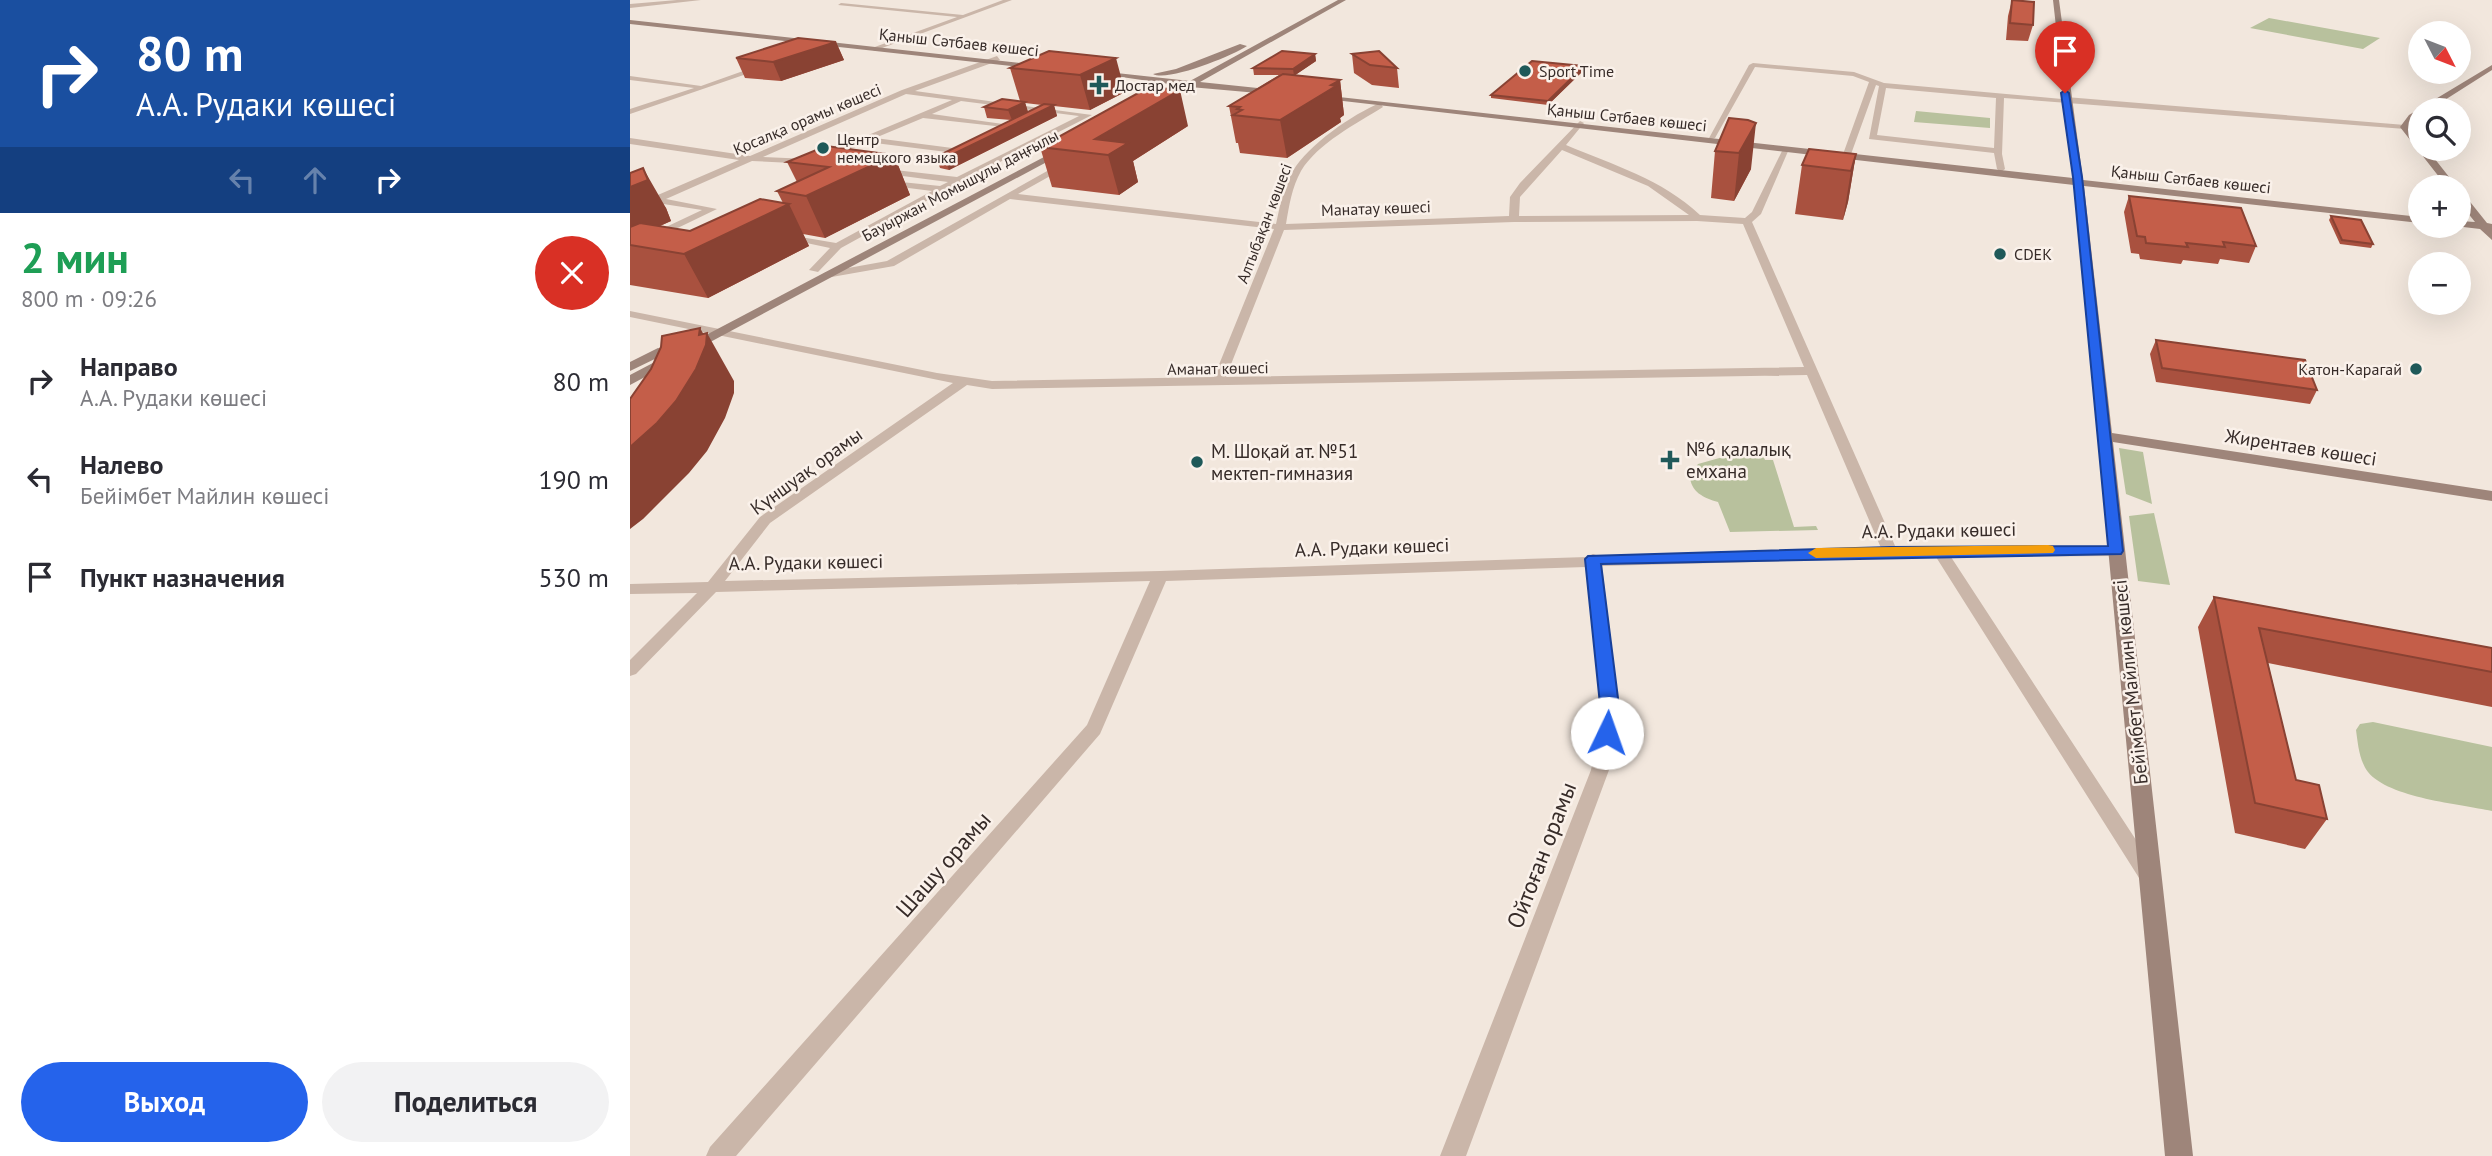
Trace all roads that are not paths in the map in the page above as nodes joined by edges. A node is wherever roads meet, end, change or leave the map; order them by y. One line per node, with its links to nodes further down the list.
1 (698, 0): 7 (street)
2 (1009, 0): 8 (street)
3 (1329, 0): 11 (main road)
4 (1343, 0): 20 (main road)
5 (2056, 0): 29 (main road, Бейімбет Майлин көшесі)
6 (841, 5): 8 (street)
7 (630, 6)
8 (966, 16): 12 (street)
9 (630, 22): 10 (main road, Қаныш Сәтбаев көшесі)
10 (831, 44): 12 (main road, Қаныш Сәтбаев көшесі); 13 (street)
11 (1243, 46): 18 (main road); 20 (main road)
12 (878, 48): 14 (main road, Қаныш Сәтбаев көшесі)
13 (807, 52)
14 (993, 60): 16 (main road, Қаныш Сәтбаев көшесі); 23 (street, Қосалқа орамы көшесі)
15 (767, 65): 22 (street)
16 (1051, 66)
17 (2492, 67): 27 (main road)
18 (1131, 74): 20 (main road); 20 (main road)
19 (630, 78): 22 (street)
20 (1185, 83): 24 (main road); 25 (main road)
21 (1878, 83): 26 (street); 43 (street); 52 (street); 54 (street)
22 (703, 87): 32 (street)
23 (905, 92): 28 (street); 55 (street, Қосалқа орамы көшесі)
24 (1290, 93)
25 (1150, 95)
26 (2000, 96): 29 (street); 52 (street)
27 (2443, 98)
28 (959, 100): 31 (street); 33 (street)
29 (2067, 101): 40 (street); 68 (main road, Бейімбет Майлин көшесі)
30 (1380, 105): 38 (main road, Қаныш Сәтбаев көшесі); 38 (main road, Қаныш Сәтбаев көшесі); 80 (street, Алтыбақан көшесі)
31 (1045, 110): 34 (street); 46 (street)
32 (630, 112)
33 (923, 116): 39 (street); 44 (street)
34 (1035, 116)
35 (1103, 119): 47 (main road, Бауыржан Момышұлы даңғылы)
36 (1024, 121): 39 (street)
37 (2408, 124): 40 (main road)
38 (1578, 125): 43 (main road, Қаныш Сәтбаев көшесі); 48 (street); 51 (main road, Қаныш Сәтбаев көшесі)
39 (1013, 126): 42 (street)
40 (2405, 127): 41 (main road)
41 (2408, 131)
42 (992, 137)
43 (1710, 138): 54 (main road, Қаныш Сәтбаев көшесі)
44 (867, 140): 53 (street); 58 (street)
45 (630, 141): 55 (street)
46 (1036, 141): 47 (street); 67 (street)
47 (1056, 144): 86 (main road, Бауыржан Момышұлы даңғылы)
48 (1561, 146): 75 (street); 76 (street)
49 (971, 147): 53 (street)
50 (1071, 147): 87 (main road, Бауыржан Момышұлы даңғылы)
51 (1786, 150): 54 (main road, Қаныш Сәтбаев көшесі); 78 (street)
52 (1998, 151): 63 (street)
53 (960, 152): 59 (street)
54 (1847, 155): 63 (main road, Қаныш Сәтбаев көшесі); 68 (main road, Қаныш Сәтбаев көшесі)
55 (747, 159): 58 (street); 71 (street, Қосалқа орамы көшесі)
56 (1070, 161): 70 (street)
57 (2431, 161): 65 (main road)
58 (810, 162): 60 (street)
59 (938, 163)
60 (836, 165)
61 (863, 168): 64 (street)
62 (927, 168): 64 (street)
63 (2001, 169): 68 (main road, Қаныш Сәтбаев көшесі)
64 (916, 174): 67 (street)
65 (2442, 175)
66 (873, 180): 69 (street)
67 (958, 180): 69 (street)
68 (2078, 180): 74 (main road, Қаныш Сәтбаев көшесі); 77 (main road, Қаныш Сәтбаев көшесі); 96 (main road, Бейімбет Майлин көшесі)
69 (942, 189): 83 (street)
70 (1009, 196): 80 (street, Манатау көшесі); 87 (street)
71 (657, 200): 73 (street, Қосалқа орамы көшесі); 84 (street)
72 (2471, 208): 79 (main road)
73 (630, 211)
74 (2408, 213)
75 (1697, 218): 76 (street, Манатау көшесі); 78 (street, Манатау көшесі)
76 (1514, 219): 80 (street, Манатау көшесі)
77 (2408, 219)
78 (1747, 221): 92 (street)
79 (2486, 224): 82 (main road)
80 (1280, 227): 95 (street, Алтыбақан көшесі)
81 (787, 228): 83 (street)
82 (2492, 237)
83 (837, 246): 86 (street)
84 (630, 249): 85 (street)
85 (653, 252)
86 (814, 270): 89 (main road, Бауыржан Момышұлы даңғылы)
87 (826, 275): 90 (main road, Бауыржан Момышұлы даңғылы)
88 (630, 314): 89 (street, Аманат көшесі)
89 (700, 330): 90 (street, Аманат көшесі); 91 (main road, Бауыржан Момышұлы даңғылы)
90 (716, 333): 93 (main road, Бауыржан Момышұлы даңғылы); 94 (street, Аманат көшесі)
91 (630, 367)
92 (1813, 371): 95 (street, Аманат көшесі); 99 (street)
93 (630, 381)
94 (963, 382): 95 (street, Аманат көшесі); 103 (street, Күншуақ орамы)
95 (1218, 383)
96 (2104, 436): 97 (main road, Жирентаев көшесі); 98 (main road, Бейімбет Майлин көшесі)
97 (2492, 496)
98 (2116, 551): 100 (street, А.А. Рудаки көшесі); 106 (main road, Бейімбет Майлин көшесі)
99 (1890, 552): 100 (street, А.А. Рудаки көшесі); 101 (street, А.А. Рудаки көшесі)
100 (1941, 553): 106 (street)
101 (1593, 559): 102 (street, А.А. Рудаки көшесі); 108 (street, Ойтоған орамы)
102 (1160, 576): 103 (street, А.А. Рудаки көшесі); 107 (street, Шашу орамы)
103 (714, 585): 104 (street, А.А. Рудаки көшесі); 105 (street, Күншуақ орамы)
104 (630, 589)
105 (630, 670)
106 (2150, 879): 109 (main road, Бейімбет Майлин көшесі)
107 (719, 1156)
108 (1453, 1156)
109 (2179, 1156)

